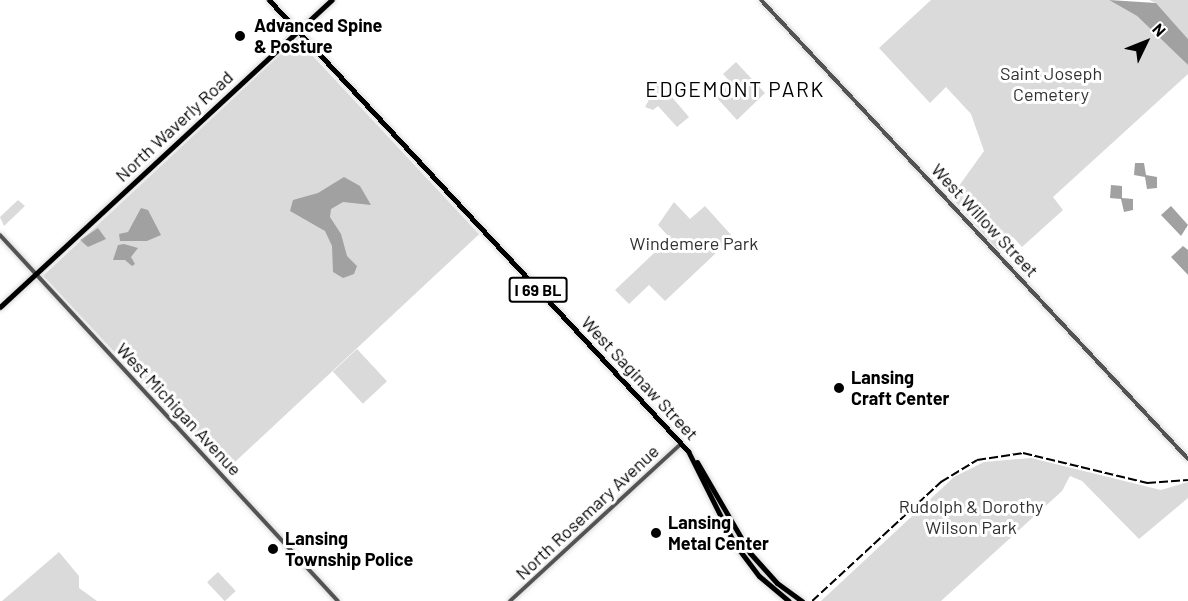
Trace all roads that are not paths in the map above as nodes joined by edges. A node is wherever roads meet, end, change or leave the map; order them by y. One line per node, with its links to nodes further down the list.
1 (269, 0): 4 (main road, I 69 BL)
2 (332, 0): 4 (main road, North Waverly Road)
3 (761, 0): 10 (street, West Willow Street)
4 (298, 31): 6 (main road, North Waverly Road); 8 (main road, West Saginaw Street / I 69 BL)
5 (0, 235): 6 (street, West Michigan Avenue)
6 (35, 274): 7 (main road, North Waverly Road); 11 (street, West Michigan Avenue)
7 (0, 307)
8 (681, 444): 9 (main road, West Saginaw Street / I 69 BL); 12 (street, North Rosemary Avenue)
9 (694, 459): 13 (main road, West Saginaw Street / I 69 BL); 14 (main road, I 69 BL)
10 (1188, 459)
11 (338, 601)
12 (510, 601)
13 (789, 601)
14 (802, 601)

